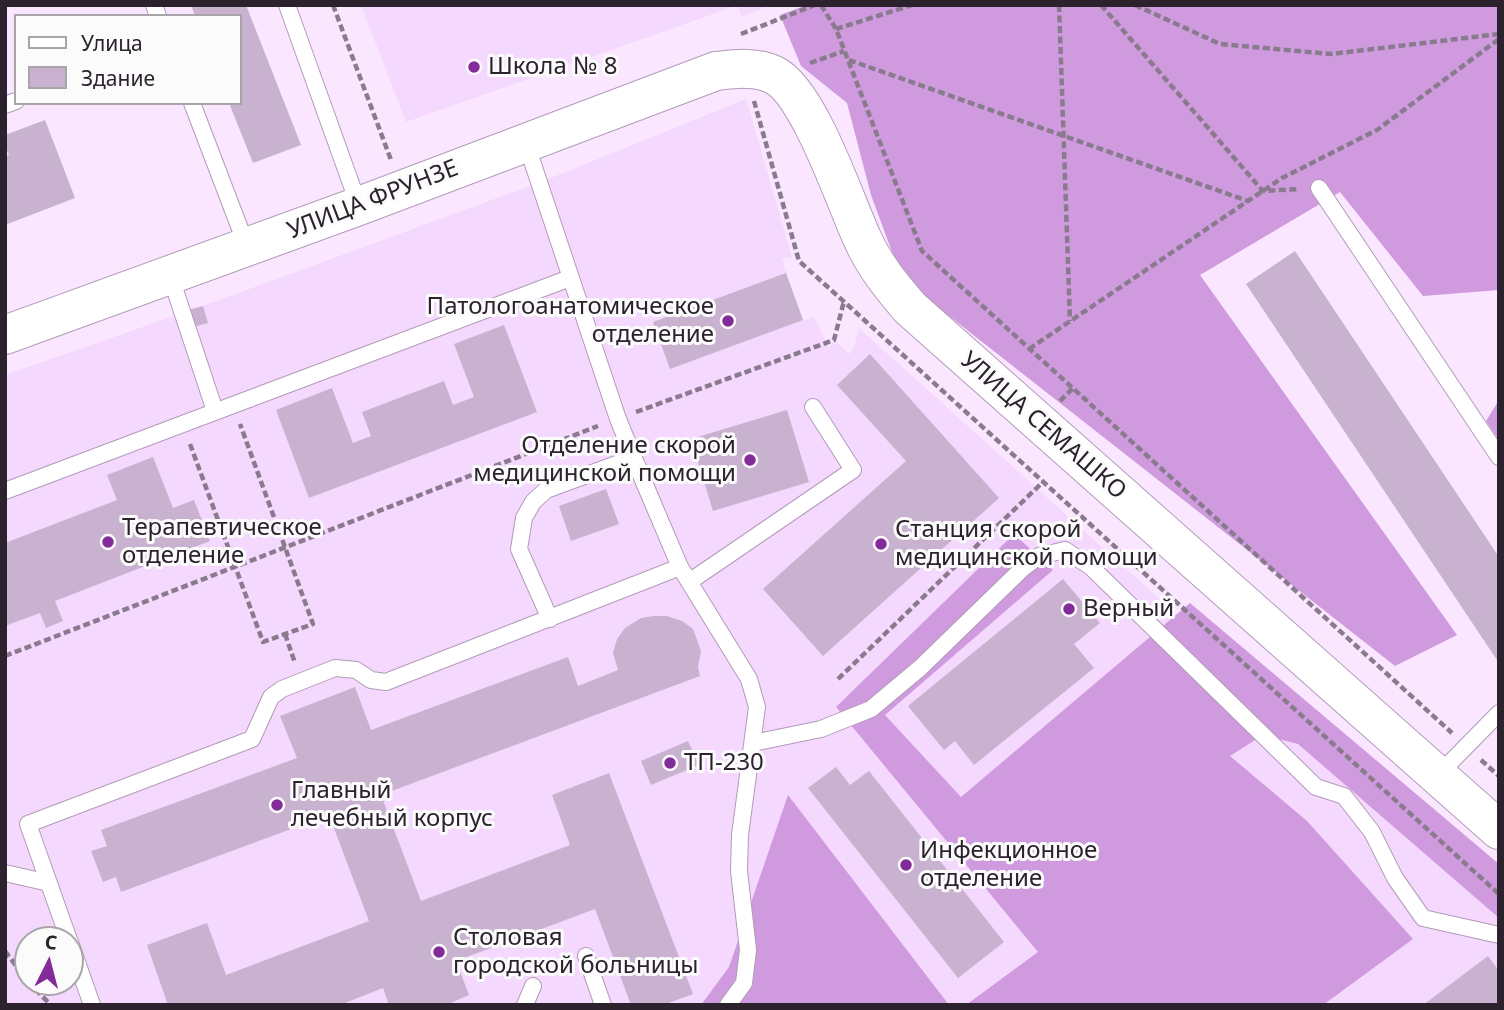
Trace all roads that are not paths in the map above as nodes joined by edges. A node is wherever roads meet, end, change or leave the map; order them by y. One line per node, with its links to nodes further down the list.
1 (287, 5): 6 (lane)
2 (742, 68): 4 (street, УЛИЦА ФРУНЗЕ); 21 (street, УЛИЦА СЕМАШКО)
3 (193, 105): 7 (lane)
4 (526, 143): 6 (street, УЛИЦА ФРУНЗЕ); 9 (lane)
5 (1319, 188): 13 (lane)
6 (359, 206): 7 (street, УЛИЦА ФРУНЗЕ)
7 (247, 247): 8 (street, УЛИЦА ФРУНЗЕ)
8 (170, 275): 10 (street, УЛИЦА ФРУНЗЕ); 12 (lane)
9 (570, 278): 12 (lane); 14 (lane)
10 (5, 335)
11 (813, 407): 17 (lane)
12 (215, 411): 15 (lane)
13 (1499, 457)
14 (640, 473): 16 (lane); 18 (lane)
15 (5, 491)
16 (680, 568): 17 (lane); 18 (lane)
17 (689, 582): 20 (lane)
18 (550, 619): 24 (lane)
19 (1499, 713): 21 (lane)
20 (753, 743): 26 (lane); 33 (lane)
21 (1438, 775): 22 (street, УЛИЦА СЕМАШКО)
22 (1499, 830)
23 (5, 873): 24 (lane)
24 (49, 883): 25 (lane)
25 (65, 926)
26 (1499, 935)
27 (586, 956): 32 (lane)
28 (84, 982): 30 (lane)
29 (533, 986): 31 (lane)
30 (92, 1005)
31 (525, 1005)
32 (603, 1005)
33 (728, 1005)

